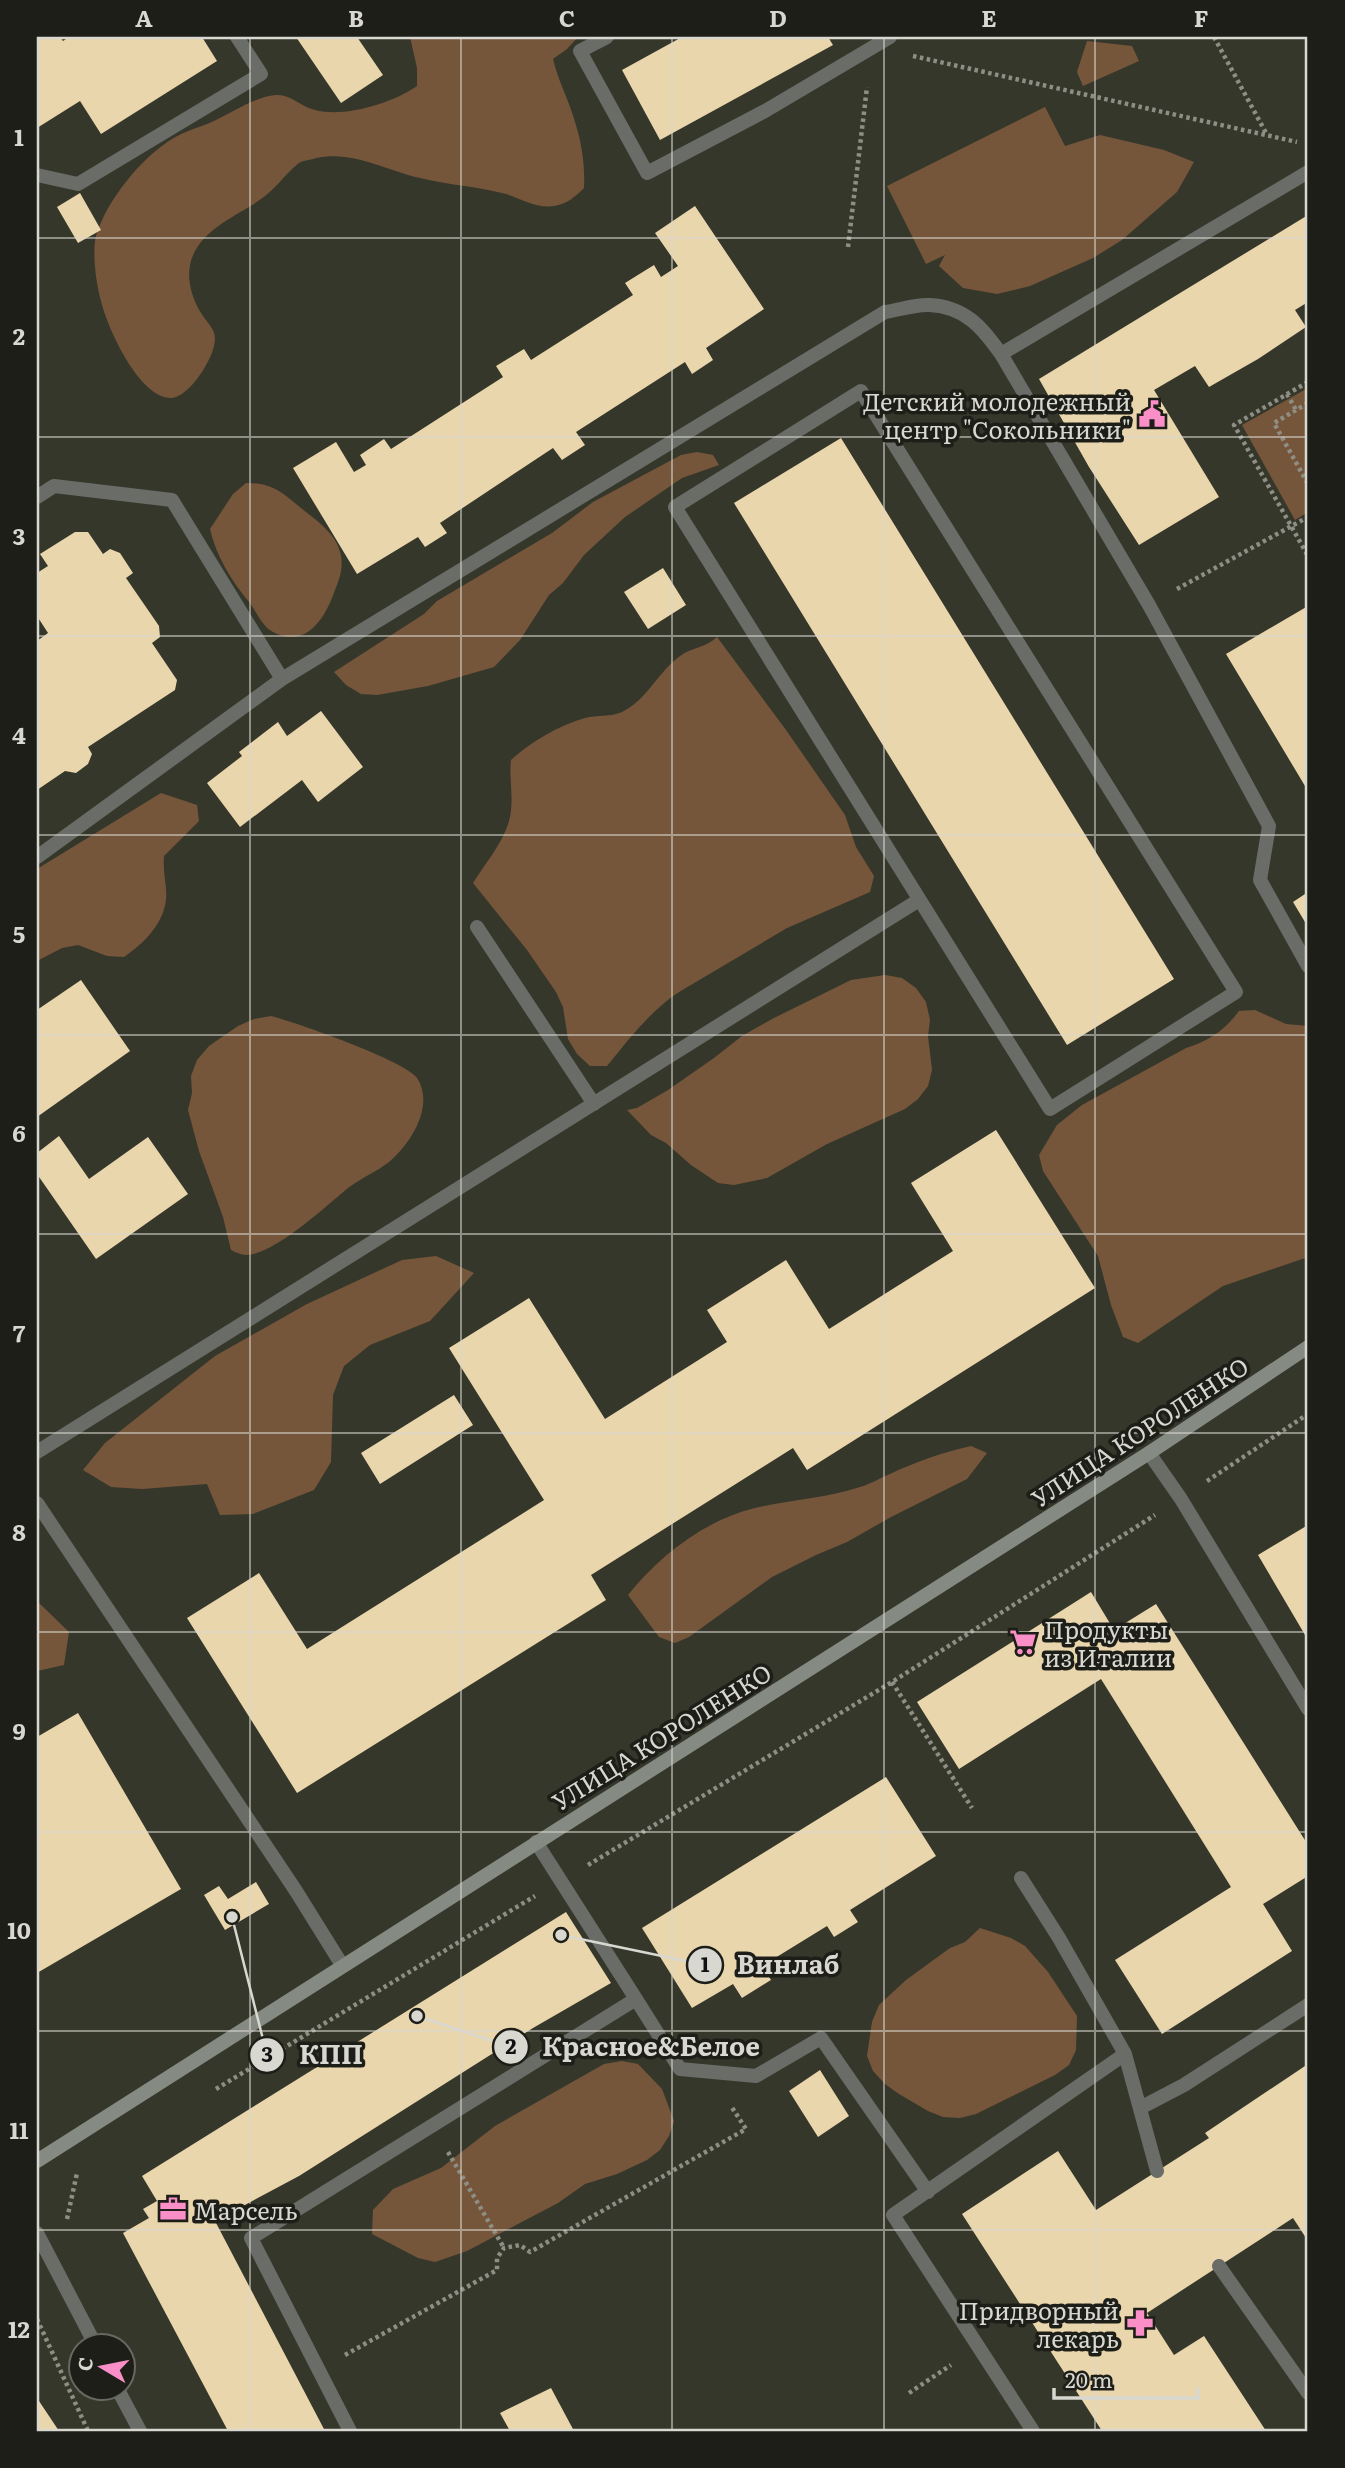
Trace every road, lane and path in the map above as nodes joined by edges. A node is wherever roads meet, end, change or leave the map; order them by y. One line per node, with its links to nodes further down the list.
1 (237, 37): 9 (street)
2 (607, 37): 5 (street)
3 (890, 37): 5 (street)
4 (1214, 37): 6 (path)
5 (870, 42): 6 (path); 10 (path)
6 (1266, 133): 7 (path)
7 (1308, 144)
8 (1308, 172): 11 (street)
9 (37, 175)
10 (848, 247)
11 (1001, 354): 21 (street); 22 (street)
12 (1308, 382): 13 (path)
13 (1287, 394): 15 (path); 19 (path)
14 (1308, 404): 15 (path)
15 (1296, 410): 16 (path)
16 (1308, 484)
17 (37, 497): 22 (street)
18 (1308, 517): 19 (path)
19 (1291, 526): 20 (path); 21 (path)
20 (1308, 556)
21 (1149, 605): 26 (street)
22 (282, 679): 23 (street)
23 (37, 858)
24 (919, 900): 24 (street); 27 (street)
25 (477, 927): 27 (street)
26 (1308, 967)
27 (594, 1104): 29 (street)
28 (1308, 1347): 30 (street, УЛИЦА КОРОЛЕНКО)
29 (37, 1452)
30 (1149, 1453): 33 (street); 35 (street, УЛИЦА КОРОЛЕНКО)
31 (37, 1503): 37 (street)
32 (892, 1682): 34 (path)
33 (1308, 1709)
34 (972, 1808)
35 (536, 1842): 37 (street, УЛИЦА КОРОЛЕНКО); 38 (street)
36 (1021, 1878): 40 (street)
37 (342, 1965): 44 (street, УЛИЦА КОРОЛЕНКО)
38 (636, 1999): 41 (street); 43 (street)
39 (1308, 2005): 42 (street)
40 (1125, 2054): 42 (street); 46 (street)
41 (708, 2071): 46 (street); 48 (path)
42 (1140, 2108): 45 (street)
43 (433, 2127): 48 (path); 52 (street)
44 (37, 2161)
45 (1157, 2171)
46 (928, 2192): 60 (street)
47 (37, 2234): 51 (street)
48 (504, 2248): 52 (path)
49 (1219, 2266): 55 (street)
50 (37, 2319): 57 (path)
51 (89, 2332)
52 (318, 2370): 59 (street)
53 (926, 2381): 54 (path)
54 (909, 2393)
55 (1308, 2393)
56 (124, 2402): 58 (street)
57 (88, 2431)
58 (140, 2431)
59 (350, 2431)
60 (1033, 2431)

